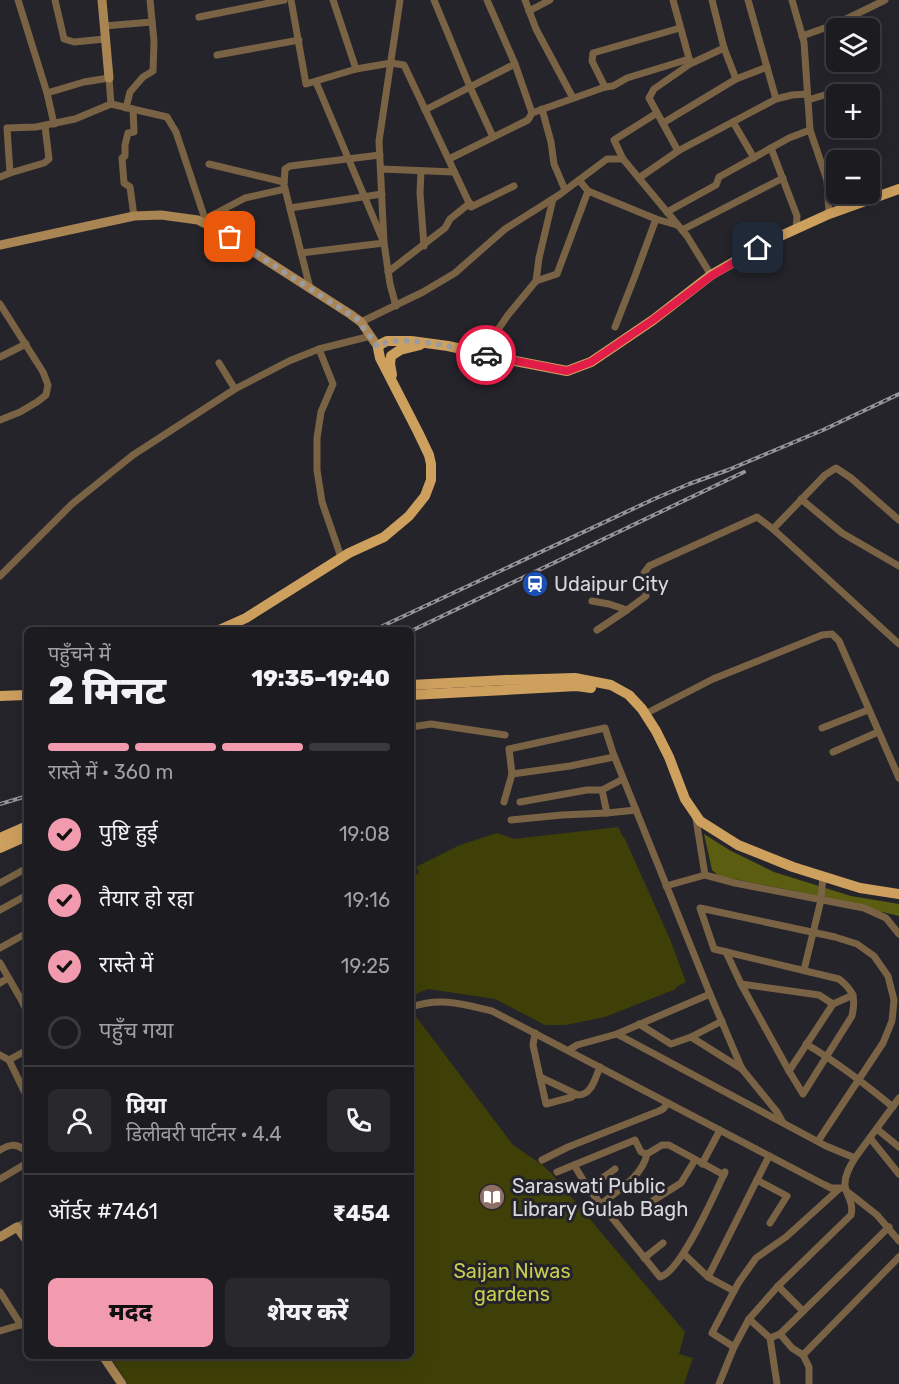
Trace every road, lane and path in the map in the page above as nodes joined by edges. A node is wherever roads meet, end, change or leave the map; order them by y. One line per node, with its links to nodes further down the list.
1 (18, 0): 38 (street)
2 (55, 0): 24 (street)
3 (102, 0): 21 (street)
4 (150, 0): 20 (street)
5 (284, 0): 19 (street)
6 (291, 0): 25 (street)
7 (333, 0): 32 (street)
8 (400, 0): 29 (street)
9 (434, 0): 36 (street)
10 (487, 0): 30 (street)
11 (525, 0): 18 (street)
12 (550, 0): 18 (street)
13 (673, 0): 22 (street)
14 (712, 0): 26 (street)
15 (748, 0): 31 (street)
16 (792, 0): 23 (street)
17 (885, 0): 23 (street)
18 (529, 11): 41 (street)
19 (199, 17)
20 (152, 22): 21 (street); 44 (street)
21 (104, 26): 24 (street)
22 (680, 28): 28 (street); 37 (street)
23 (802, 36): 40 (street)
24 (105, 39): 33 (street)
25 (299, 40): 27 (street); 35 (street)
26 (724, 48): 28 (street); 34 (street)
27 (217, 55)
28 (690, 62): 37 (street); 48 (street)
29 (391, 63): 32 (street); 45 (street); 58 (street)
30 (515, 64): 36 (street); 47 (street)
31 (767, 67): 34 (street); 42 (street)
32 (356, 69): 35 (street)
33 (108, 78): 38 (street); 43 (street)
34 (736, 79): 50 (street)
35 (316, 82): 59 (street)
36 (470, 87): 45 (street); 55 (street)
37 (605, 87): 41 (street)
38 (47, 93): 51 (street)
39 (826, 93): 40 (street)
40 (808, 97): 42 (street); 54 (street)
41 (573, 98): 46 (street)
42 (776, 99): 49 (street)
43 (111, 104): 44 (street); 51 (street)
44 (130, 109): 84 (street); 86 (street)
45 (425, 110): 61 (street)
46 (542, 110): 47 (street); 75 (street)
47 (532, 113): 55 (street)
48 (657, 113): 50 (street); 62 (street)
49 (733, 122): 57 (street); 60 (street)
50 (663, 123): 57 (street)
51 (54, 124): 52 (street)
52 (45, 126): 53 (street); 67 (street)
53 (3, 128): 67 (street)
54 (810, 130): 56 (street); 83 (street)
55 (493, 137): 61 (street)
56 (771, 148): 60 (street); 70 (street)
57 (678, 151): 69 (street)
58 (380, 155): 59 (street); 64 (street)
59 (348, 158): 72 (street); 78 (street)
60 (754, 158): 82 (street)
61 (448, 159): 66 (street)
62 (623, 159): 69 (street); 71 (street)
63 (209, 164): 72 (street)
64 (381, 169): 65 (street); 77 (street)
65 (421, 171): 66 (street); 91 (street)
66 (454, 172): 80 (street)
67 (10, 173): 68 (street)
68 (0, 177)
69 (639, 178): 82 (street)
70 (783, 178): 87 (street); 88 (street)
71 (579, 180): 75 (street); 76 (street)
72 (284, 186): 81 (street); 86 (street)
73 (514, 186): 80 (street)
74 (899, 189): 83 (main road)
75 (565, 190): 79 (street)
76 (588, 191): 85 (street); 95 (street)
77 (382, 194): 78 (street); 89 (street)
78 (364, 196): 81 (street); 89 (street)
79 (553, 199): 95 (street); 98 (street)
80 (470, 203): 91 (street)
81 (290, 208): 92 (street)
82 (667, 212): 87 (street)
83 (829, 214): 88 (main road)
84 (134, 216): 86 (street); 90 (street)
85 (656, 219): 87 (street); 100 (street)
86 (205, 221): 96 (street)
87 (680, 227): 94 (street)
88 (796, 230): 94 (main road)
89 (384, 243): 92 (street); 93 (street)
90 (0, 245)
91 (423, 246): 93 (street)
92 (302, 254): 96 (street)
93 (388, 272): 98 (street)
94 (711, 276): 106 (main road)
95 (536, 281): 106 (street)
96 (310, 288): 99 (street)
97 (0, 304): 103 (street)
98 (396, 306): 99 (street)
99 (361, 322): 101 (street)
100 (615, 327)
101 (371, 336): 104 (street); 105 (street)
102 (427, 343): 104 (main road); 106 (main road); 107 (main road)
103 (26, 344): 108 (street); 112 (street)
104 (378, 347): 107 (main road); 111 (main road)
105 (319, 349): 110 (street); 116 (street)
106 (474, 352)
107 (391, 356): 111 (main road)
108 (0, 357)
109 (219, 363): 110 (street)
110 (235, 389): 118 (street)
111 (396, 389): 116 (main road)
112 (0, 420)
113 (801, 499): 114 (street); 115 (street); 117 (street)
114 (899, 520)
115 (773, 529): 120 (street); 123 (street)
116 (341, 557): 121 (main road)
117 (899, 566)
118 (0, 576)
119 (592, 601): 120 (street)
120 (627, 610): 122 (street)
121 (226, 627)
122 (597, 630)
123 (899, 644)
124 (414, 685): 129 (main road)
125 (24, 695): 127 (main road)
126 (414, 695): 145 (main road)
127 (0, 696)
128 (868, 710): 129 (street); 131 (street); 132 (street)
129 (645, 714): 145 (main road)
130 (414, 727): 133 (street)
131 (822, 729)
132 (878, 732): 134 (street); 137 (street)
133 (505, 735)
134 (833, 752)
135 (614, 756): 136 (street); 136 (street); 138 (street)
136 (512, 774): 140 (street)
137 (899, 778)
138 (623, 779): 139 (street); 142 (street)
139 (602, 790): 141 (street); 143 (street)
140 (504, 802)
141 (520, 802)
142 (636, 810): 143 (street); 154 (street)
143 (607, 813): 144 (street)
144 (512, 820)
145 (696, 820): 151 (street); 152 (main road)
146 (24, 827): 148 (main road)
147 (24, 837): 149 (main road)
148 (0, 838)
149 (0, 848)
150 (24, 870): 153 (street)
151 (705, 875): 154 (street); 157 (street)
152 (822, 879): 155 (main road); 157 (street); 158 (main road)
153 (0, 883)
154 (666, 886): 171 (street)
155 (899, 894)
156 (24, 897): 159 (street)
157 (821, 900): 160 (street); 161 (street)
158 (899, 900)
159 (0, 910)
160 (895, 925): 162 (street)
161 (813, 932): 165 (street); 167 (street); 191 (street)
162 (899, 934)
163 (24, 935): 164 (street)
164 (0, 948)
165 (726, 952): 167 (street); 170 (street)
166 (0, 963): 168 (street)
167 (804, 970): 172 (street)
168 (8, 978): 169 (street); 173 (street)
169 (0, 983)
170 (741, 984): 174 (street); 189 (street)
171 (710, 994): 176 (street); 177 (street)
172 (853, 995): 174 (street); 185 (street)
173 (24, 1000)
174 (833, 1004): 181 (street)
175 (414, 1006): 178 (street)
176 (722, 1021): 180 (street); 188 (street)
177 (639, 1024): 179 (street); 180 (street)
178 (535, 1033): 182 (street); 190 (street)
179 (617, 1034): 182 (street); 197 (street)
180 (691, 1037): 188 (street)
181 (806, 1044): 185 (street); 189 (street)
182 (569, 1050): 187 (street)
183 (24, 1052): 186 (street)
184 (0, 1055): 186 (street)
185 (827, 1056): 189 (street); 191 (street)
186 (9, 1060): 192 (street)
187 (600, 1067): 193 (street); 195 (street)
188 (742, 1069): 197 (street)
189 (789, 1071)
190 (540, 1077): 193 (street); 193 (street)
191 (860, 1079): 196 (street); 201 (street)
192 (24, 1091)
193 (575, 1094)
194 (899, 1098): 196 (street)
195 (668, 1102): 199 (street); 208 (street)
196 (893, 1107): 198 (street)
197 (782, 1122): 201 (street)
198 (877, 1129): 200 (street); 202 (street)
199 (720, 1130): 206 (street); 210 (street)
200 (870, 1138): 207 (street); 215 (street)
201 (818, 1141): 207 (street)
202 (899, 1147)
203 (24, 1149): 204 (street)
204 (0, 1150)
205 (647, 1154): 209 (street); 212 (street); 220 (street)
206 (769, 1155): 217 (street); 219 (street)
207 (855, 1158): 219 (street)
208 (542, 1160)
209 (695, 1160): 210 (street); 221 (street)
210 (702, 1164): 230 (street)
211 (24, 1165): 216 (street)
212 (574, 1165): 214 (street); 218 (street)
213 (615, 1169): 218 (street)
214 (557, 1172)
215 (899, 1174)
216 (0, 1179)
217 (757, 1180): 222 (street); 233 (street)
218 (588, 1188): 220 (street)
219 (844, 1190): 225 (street); 234 (street); 235 (street)
220 (601, 1204): 232 (street)
221 (646, 1205)
222 (770, 1222)
223 (24, 1223): 224 (street)
224 (17, 1227): 226 (street); 227 (street)
225 (889, 1227): 228 (street); 237 (street)
226 (0, 1237)
227 (24, 1237)
228 (899, 1240)
229 (663, 1243): 232 (street)
230 (684, 1254): 232 (street); 233 (street)
231 (899, 1257): 244 (street)
232 (644, 1258)
233 (708, 1277): 235 (street)
234 (778, 1286): 237 (street); 238 (street)
235 (734, 1291): 243 (street)
236 (0, 1292): 239 (street)
237 (803, 1311): 241 (street)
238 (749, 1319): 242 (street); 243 (street)
239 (24, 1324): 240 (street)
240 (0, 1331)
241 (780, 1334): 242 (street); 244 (street)
242 (770, 1338): 248 (street)
243 (734, 1347): 247 (street)
244 (803, 1355): 249 (street)
245 (105, 1359): 246 (street)
246 (122, 1384)
247 (719, 1384)
248 (777, 1384)
249 (809, 1384)

